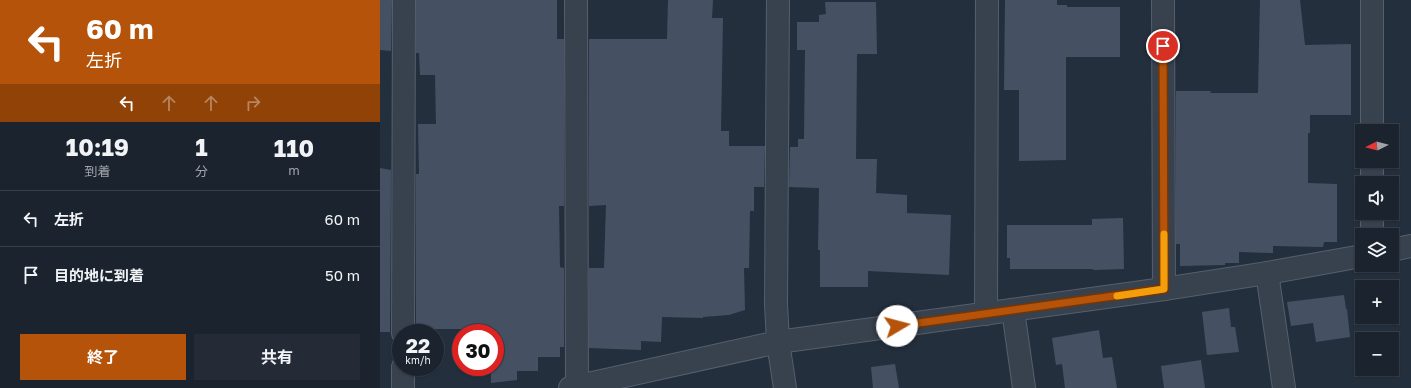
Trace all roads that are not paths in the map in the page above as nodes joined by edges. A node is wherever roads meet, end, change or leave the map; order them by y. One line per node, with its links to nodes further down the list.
1 (404, 0): 15 (street)
2 (576, 0): 19 (street)
3 (778, 0): 16 (street)
4 (987, 0): 14 (street)
5 (1163, 0): 12 (street)
6 (1372, 0): 7 (street)
7 (1372, 124)
8 (1411, 246): 9 (street)
9 (1399, 249)
10 (1355, 257): 11 (street)
11 (1267, 273): 12 (street); 22 (street)
12 (1164, 289): 13 (street)
13 (1013, 310): 14 (street); 21 (street)
14 (986, 314): 16 (street)
15 (403, 324)
16 (778, 342): 19 (street); 20 (street)
17 (403, 376): 18 (street)
18 (403, 388)
19 (574, 388)
20 (784, 388)
21 (1024, 388)
22 (1284, 388)

